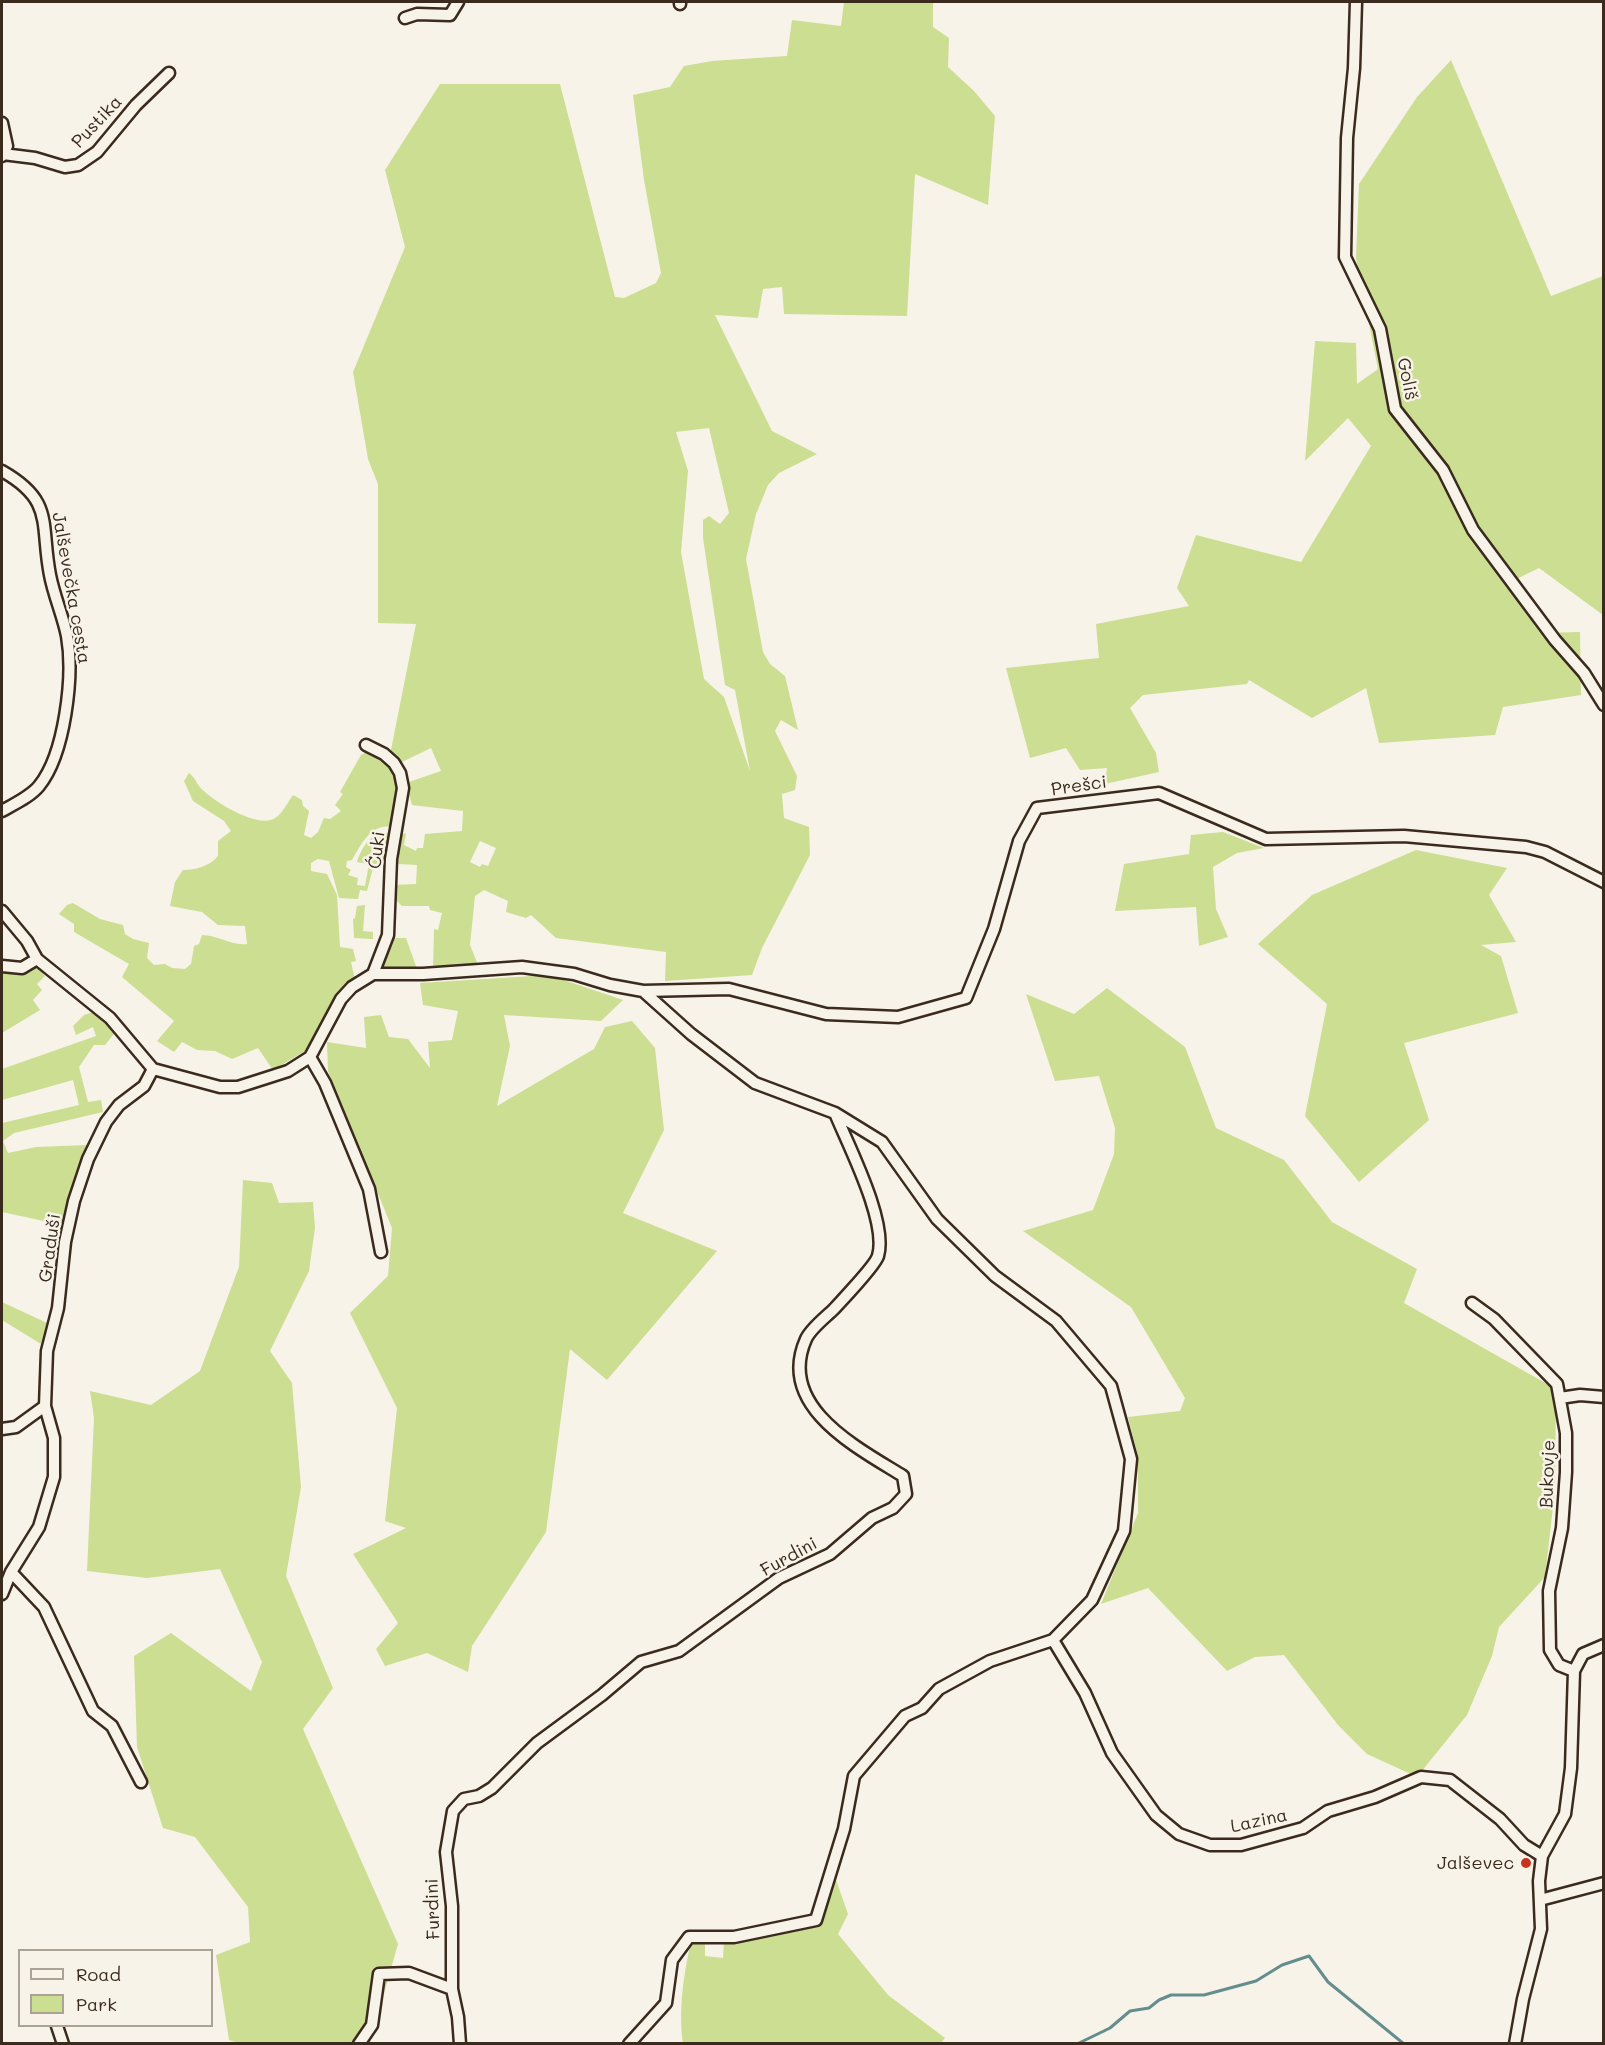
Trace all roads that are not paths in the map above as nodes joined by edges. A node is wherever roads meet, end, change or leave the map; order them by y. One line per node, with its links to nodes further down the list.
1 (458, 2): 3 (street)
2 (1356, 2): 8 (street, Goliš)
3 (405, 18)
4 (169, 73): 6 (street, Pustika)
5 (2, 123): 6 (street, Pustika)
6 (2, 155)
7 (2, 471): 10 (street, Jalševečka cesta)
8 (1604, 705)
9 (366, 745): 15 (street, Ćuki)
10 (2, 811)
11 (1604, 882): 16 (street, Prešci)
12 (2, 911): 13 (street)
13 (38, 959): 14 (street); 18 (street)
14 (2, 966)
15 (373, 974): 16 (street); 17 (street)
16 (643, 991): 19 (street)
17 (310, 1057): 18 (street); 20 (street)
18 (153, 1069): 24 (street, Graduši)
19 (835, 1113): 28 (street); 35 (street, Furdini)
20 (381, 1252)
21 (1472, 1304): 23 (street, Bukovje)
22 (1604, 1397): 23 (street)
23 (1560, 1398): 30 (street, Bukovje)
24 (45, 1406): 25 (street); 26 (street, Graduši)
25 (2, 1429)
26 (11, 1572): 27 (street, Graduši); 31 (street)
27 (2, 1594)
28 (1053, 1640): 32 (street, Lazina); 40 (street)
29 (1604, 1644): 30 (street)
30 (1574, 1671): 32 (street)
31 (141, 1782)
32 (1542, 1856): 34 (street)
33 (1604, 1883): 34 (street)
34 (1540, 1900): 41 (street)
35 (452, 1989): 38 (street); 39 (street, Furdini)
36 (58, 2027): 37 (street)
37 (63, 2043)
38 (359, 2043)
39 (460, 2043)
40 (629, 2043)
41 (1515, 2043)

